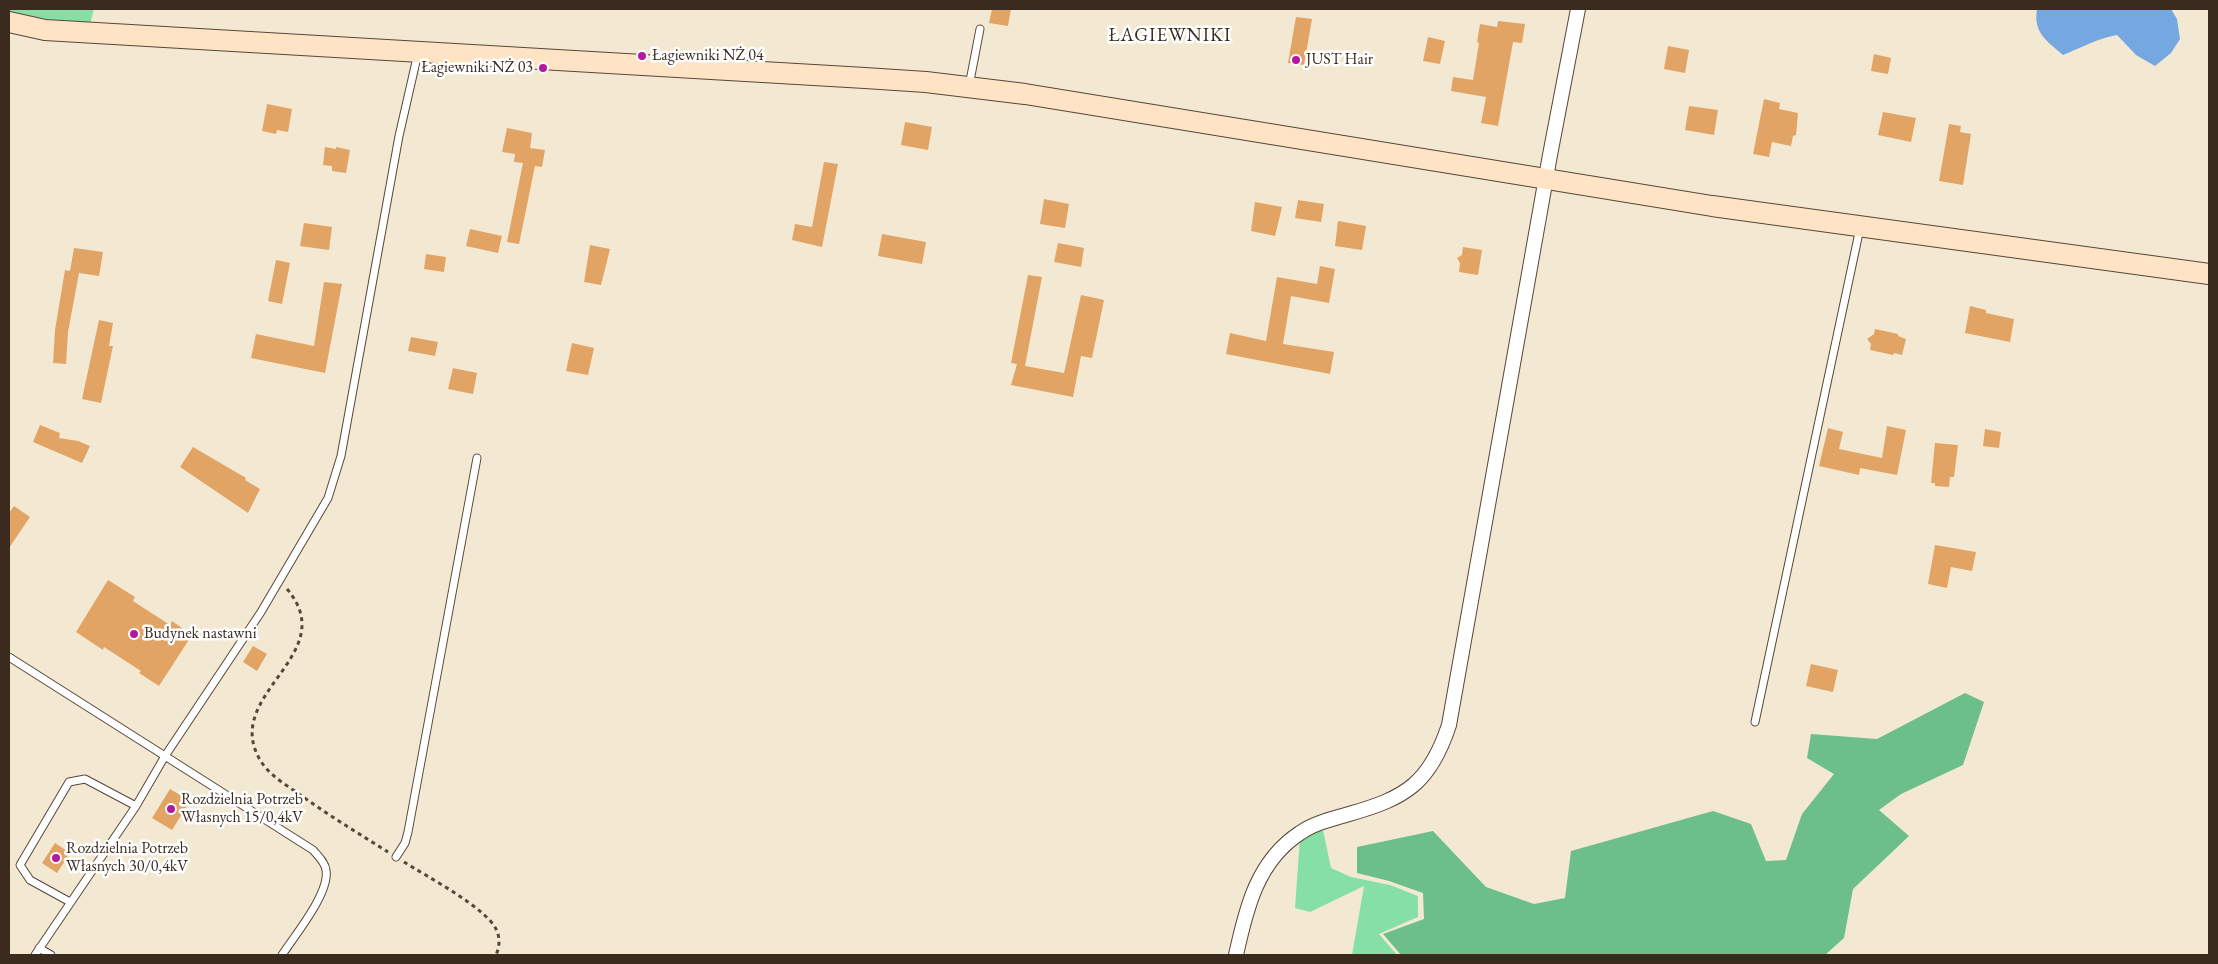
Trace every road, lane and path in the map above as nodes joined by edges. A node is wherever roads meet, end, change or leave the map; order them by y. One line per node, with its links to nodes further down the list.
1 (1578, 9): 6 (street)
2 (9, 22): 4 (street)
3 (980, 29): 5 (lane)
4 (418, 53): 5 (street); 10 (lane)
5 (969, 87): 6 (street)
6 (1546, 180): 7 (street); 22 (street)
7 (1861, 226): 8 (street); 12 (lane)
8 (2209, 274)
9 (477, 458): 15 (lane)
10 (279, 580): 13 (lane); 15 (path)
11 (9, 657): 13 (lane)
12 (1755, 722)
13 (165, 756): 14 (lane); 20 (lane)
14 (136, 806): 16 (lane); 16 (lane)
15 (396, 857): 21 (path)
16 (70, 902): 17 (lane)
17 (40, 948): 18 (lane); 19 (lane)
18 (35, 955)
19 (51, 955)
20 (282, 955)
21 (496, 955)
22 (1236, 955)

